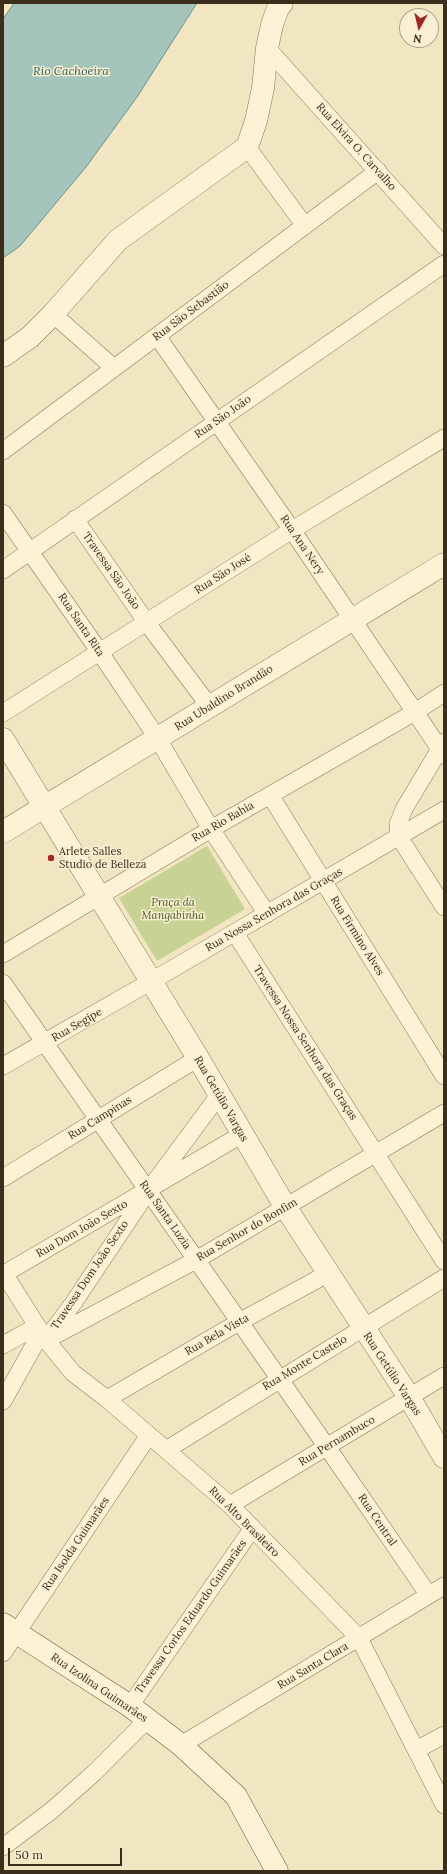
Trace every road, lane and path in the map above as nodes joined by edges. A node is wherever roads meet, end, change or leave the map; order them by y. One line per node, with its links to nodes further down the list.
1 (282, 3): 2 (street)
2 (267, 48): 3 (street); 4 (street, Rua Elvira O. Carvalho)
3 (247, 147): 5 (street); 8 (street)
4 (378, 171): 5 (street, Rua São Sebastião); 6 (street, Rua Elvira O. Carvalho)
5 (305, 226): 9 (street, Rua São Sebastião)
6 (444, 246)
7 (444, 264): 12 (street, Rua São João)
8 (53, 314): 10 (street); 11 (street)
9 (157, 336): 11 (street, Rua São Sebastião); 12 (street, Rua Ana Nery)
10 (3, 356)
11 (114, 368): 14 (street, Rua São Sebastião)
12 (216, 422): 16 (street, Rua São João); 17 (street, Rua Ana Nery)
13 (444, 438): 17 (street, Rua São José)
14 (3, 451)
15 (3, 513): 18 (street, Rua Santa Rita)
16 (75, 519): 18 (street, Rua São João); 22 (street, Travessa São João)
17 (292, 530): 21 (street, Rua Ana Nery); 22 (street, Rua São José)
18 (30, 551): 19 (street, Rua São João); 23 (street, Rua Santa Rita)
19 (3, 570)
20 (442, 571): 21 (street, Rua Ubaldino Brandão)
21 (352, 620): 25 (street, Rua Ubaldino Brandão); 26 (street, Rua Ana Nery)
22 (147, 623): 23 (street, Rua São José); 25 (street, Travessa São João)
23 (99, 651): 27 (street, Rua São José); 29 (street, Rua Santa Rita)
24 (444, 693): 26 (street, Rua Rio Bahia)
25 (210, 707): 29 (street, Rua Ubaldino Brandão)
26 (415, 712): 30 (street, Rua Ana Nery); 31 (street, Rua Rio Bahia)
27 (3, 713)
28 (3, 739): 32 (street, Rua Getúlio Vargas)
29 (158, 739): 32 (street, Rua Ubaldino Brandão); 34 (street, Rua Santa Rita)
30 (443, 748): 36 (street)
31 (270, 795): 34 (street, Rua Rio Bahia); 37 (street, Rua Firmino Alves)
32 (44, 807): 35 (street, Rua Ubaldino Brandão); 38 (street, Rua Getúlio Vargas)
33 (444, 810): 36 (street, Rua Nossa Senhora das Graças)
34 (211, 829): 38 (street, Rua Rio Bahia); 40 (street, Rua Santa Rita)
35 (3, 832)
36 (399, 837): 37 (street, Rua Nossa Senhora das Graças); 39 (street)
37 (323, 881): 40 (street, Rua Nossa Senhora das Graças); 48 (street, Rua Firmino Alves)
38 (99, 896): 42 (street, Rua Rio Bahia); 43 (street, Rua Getúlio Vargas)
39 (444, 907)
40 (267, 914): 41 (street, Rua Nossa Senhora das Graças)
41 (235, 933): 43 (street, Rua Nossa Senhora das Graças); 53 (street, Travessa Nossa Senhora das Graças)
42 (3, 954)
43 (150, 982): 45 (street, Rua Segipe); 46 (street, Rua Getúlio Vargas)
44 (3, 984): 45 (street, Rua Santa Luzia)
45 (45, 1043): 47 (street, Rua Segipe); 51 (street, Rua Santa Luzia)
46 (198, 1058): 49 (street, Rua Getúlio Vargas); 51 (street, Rua Campinas)
47 (3, 1066)
48 (444, 1076)
49 (219, 1095): 52 (street, Rua Getúlio Vargas); 55 (street, Travessa Dom João Sexto)
50 (444, 1113): 53 (street, Rua Senhor do Bonfim)
51 (98, 1120): 54 (street, Rua Campinas); 55 (street, Rua Santa Luzia)
52 (242, 1135): 55 (street, Rua Dom João Sexto); 56 (street, Rua Getúlio Vargas)
53 (375, 1153): 56 (street, Rua Senhor do Bonfim); 58 (street, Travessa Nossa Senhora das Graças)
54 (3, 1178)
55 (148, 1191): 57 (street, Rua Santa Luzia); 59 (street, Rua Dom João Sexto); 64 (street, Travessa Dom João Sexto)
56 (286, 1208): 57 (street, Rua Senhor do Bonfim); 60 (street, Rua Getúlio Vargas)
57 (196, 1260): 62 (street, Rua Santa Luzia); 64 (street, Rua Senhor do Bonfim)
58 (444, 1260)
59 (4, 1273): 64 (street, Rua Alto Brasileiro)
60 (329, 1273): 62 (street, Rua Bela Vista); 63 (street, Rua Getúlio Vargas)
61 (444, 1278): 63 (street, Rua Monte Castelo)
62 (239, 1322): 67 (street, Rua Santa Luzia); 68 (street, Rua Bela Vista)
63 (362, 1328): 67 (street, Rua Monte Castelo); 69 (street, Rua Getúlio Vargas)
64 (41, 1333): 65 (street, Rua Senhor do Bonfim); 68 (street, Rua Alto Brasileiro); 70 (street, Travessa Dom João Sexto)
65 (3, 1345)
66 (444, 1376): 69 (street, Rua Pernambuco)
67 (279, 1379): 72 (street, Rua Santa Luzia); 73 (street, Rua Monte Castelo)
68 (107, 1398): 71 (street, Rua Alto Brasileiro)
69 (408, 1398): 72 (street, Rua Pernambuco); 74 (street, Rua Getúlio Vargas)
70 (3, 1401)
71 (148, 1435): 73 (street, Rua Alto Brasileiro); 79 (street, Rua Isolda Guimarães)
72 (327, 1447): 75 (street, Rua Pernambuco); 78 (street, Rua Central)
73 (166, 1450): 75 (street, Rua Alto Brasileiro)
74 (444, 1457)
75 (230, 1505): 76 (street, Rua Alto Brasileiro)
76 (252, 1529): 80 (street, Rua Alto Brasileiro); 82 (street, Travessa Corlos Eduardo Guimarães)
77 (444, 1586): 78 (street, Rua Santa Clara)
78 (428, 1594): 80 (street, Rua Santa Clara)
79 (9, 1629): 81 (street, Rua Isolda Guimarães); 82 (street, Rua Izolina Guimarães)
80 (359, 1638): 85 (street, Rua Santa Clara); 86 (street, Rua Alto Brasileiro)
81 (3, 1653)
82 (130, 1706): 83 (street, Rua Izolina Guimarães)
83 (147, 1720): 85 (street, Rua Izolina Guimarães); 88 (street)
84 (444, 1735): 86 (street)
85 (181, 1745): 89 (street, Rua Izolina Guimarães)
86 (416, 1750): 87 (street, Rua Alto Brasileiro)
87 (444, 1805)
88 (3, 1847)
89 (277, 1871)

